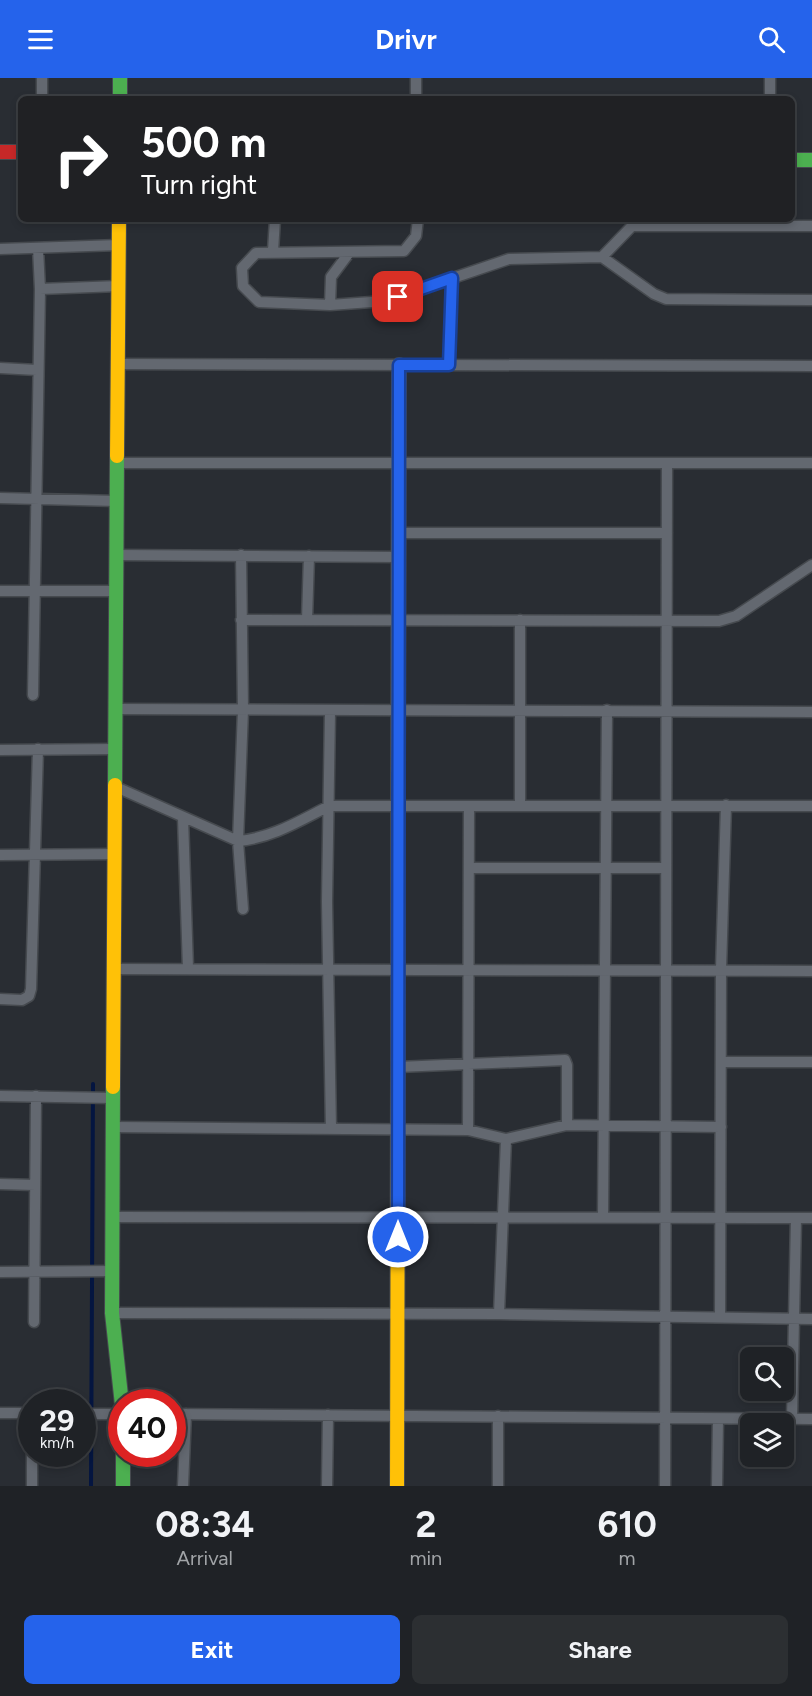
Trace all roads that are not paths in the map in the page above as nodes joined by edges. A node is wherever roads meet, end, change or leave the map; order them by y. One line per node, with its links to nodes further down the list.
1 (42, 78): 5 (street)
2 (120, 78): 6 (street)
3 (416, 78): 7 (street)
4 (770, 78): 8 (street)
5 (42, 96)
6 (120, 96)
7 (416, 96)
8 (770, 96)
9 (0, 152): 10 (street)
10 (18, 152)
11 (795, 160): 12 (street)
12 (812, 160)
13 (119, 222): 19 (street)
14 (275, 222): 22 (street)
15 (418, 222): 23 (street)
16 (633, 222): 17 (street); 24 (street)
17 (664, 223): 18 (street)
18 (812, 226)
19 (119, 245): 20 (street); 26 (street)
20 (38, 248): 21 (street); 27 (street)
21 (0, 249)
22 (273, 251): 23 (street); 29 (street)
23 (349, 253): 29 (street)
24 (602, 257): 25 (street); 28 (street)
25 (452, 278): 29 (street); 32 (street)
26 (118, 286): 27 (street); 30 (street)
27 (39, 289): 35 (street)
28 (812, 300)
29 (330, 305)
30 (118, 364): 31 (street); 36 (street)
31 (399, 365): 32 (street); 37 (street)
32 (449, 365): 33 (street)
33 (812, 366)
34 (0, 368): 35 (street)
35 (37, 370): 41 (street)
36 (118, 463): 37 (street); 42 (street)
37 (399, 463): 38 (street); 43 (street)
38 (667, 463): 39 (street); 44 (street)
39 (812, 463)
40 (0, 498): 41 (street)
41 (36, 498): 42 (street); 51 (street)
42 (117, 501): 45 (street)
43 (399, 533): 44 (street); 48 (street)
44 (667, 533): 53 (street)
45 (117, 555): 46 (street); 52 (street)
46 (241, 555): 47 (street); 54 (street)
47 (309, 556): 48 (street); 55 (street)
48 (399, 557): 56 (street)
49 (812, 565): 53 (street)
50 (0, 591): 51 (street)
51 (34, 591): 52 (street); 58 (street)
52 (117, 591): 59 (street)
53 (666, 619): 57 (street); 64 (street)
54 (241, 620): 55 (street); 60 (street)
55 (307, 620): 56 (street)
56 (399, 620): 57 (street); 61 (street)
57 (520, 620): 62 (street)
58 (33, 695)
59 (116, 709): 60 (street); 67 (street)
60 (243, 710): 65 (street); 80 (street)
61 (399, 710): 62 (street); 65 (street); 76 (street)
62 (519, 710): 63 (street); 71 (street)
63 (607, 710): 64 (street); 72 (street)
64 (666, 711): 66 (street); 73 (street)
65 (330, 712): 75 (street)
66 (812, 712)
67 (116, 749): 69 (street); 70 (street)
68 (0, 750): 69 (street)
69 (38, 750): 83 (street)
70 (116, 787): 79 (street); 81 (street)
71 (520, 805): 72 (street); 77 (street)
72 (606, 805): 73 (street); 84 (street)
73 (666, 805): 74 (street); 86 (street)
74 (726, 805): 78 (street); 94 (street)
75 (328, 806): 76 (street); 80 (street); 90 (street)
76 (399, 806): 77 (street); 91 (street)
77 (469, 806): 85 (street)
78 (812, 806)
79 (183, 818): 80 (street); 89 (street)
80 (238, 841): 87 (street)
81 (115, 854): 83 (street); 88 (street)
82 (0, 855): 83 (street)
83 (33, 856): 97 (street)
84 (605, 867): 85 (street); 86 (street); 93 (street)
85 (469, 868): 92 (street)
86 (666, 868): 95 (street)
87 (243, 909)
88 (114, 969): 89 (street); 104 (street)
89 (188, 969): 90 (street)
90 (328, 969): 91 (street); 110 (street)
91 (398, 969): 92 (street); 101 (street)
92 (469, 969): 93 (street); 100 (street)
93 (604, 969): 95 (street); 106 (street)
94 (721, 969): 95 (street); 96 (street); 98 (street)
95 (666, 970): 107 (street)
96 (812, 971)
97 (0, 999)
98 (722, 1062): 99 (street); 109 (street)
99 (812, 1062)
100 (468, 1063): 101 (street); 105 (street); 112 (street)
101 (398, 1067): 111 (street)
102 (0, 1096): 103 (street)
103 (36, 1096): 104 (street); 115 (street)
104 (113, 1098): 108 (street)
105 (567, 1125): 106 (street); 113 (street)
106 (603, 1125): 107 (street); 119 (street)
107 (666, 1126): 109 (street); 120 (street)
108 (113, 1127): 110 (street); 117 (street)
109 (721, 1127): 121 (street)
110 (331, 1129): 111 (street)
111 (398, 1129): 112 (street); 118 (street)
112 (468, 1130): 113 (street)
113 (506, 1139): 116 (street)
114 (0, 1184): 115 (street)
115 (35, 1185): 126 (street)
116 (503, 1216): 118 (street); 119 (street); 128 (street)
117 (112, 1217): 118 (street); 124 (street)
118 (398, 1217): 129 (street)
119 (603, 1217): 120 (street)
120 (665, 1217): 121 (street); 130 (street)
121 (719, 1218): 122 (street); 131 (street)
122 (796, 1218): 123 (street); 133 (street)
123 (812, 1218)
124 (112, 1271): 126 (street); 127 (street)
125 (0, 1272): 126 (street)
126 (35, 1272): 134 (street)
127 (112, 1313): 129 (street); 135 (street)
128 (499, 1314): 129 (street); 130 (street)
129 (398, 1315): 141 (street)
130 (665, 1317): 131 (street); 143 (street)
131 (720, 1318): 133 (street)
132 (812, 1319): 133 (street)
133 (794, 1320): 138 (street)
134 (34, 1322)
135 (120, 1389)
136 (0, 1413): 137 (street)
137 (18, 1413)
138 (792, 1413)
139 (186, 1414): 140 (street)
140 (328, 1415): 141 (street); 154 (street)
141 (397, 1416): 142 (street); 155 (street)
142 (498, 1416): 143 (street); 156 (street)
143 (665, 1417): 144 (street); 157 (street)
144 (718, 1419): 145 (street); 158 (street)
145 (740, 1419)
146 (794, 1419): 147 (street)
147 (812, 1419)
148 (32, 1467): 151 (street)
149 (123, 1467): 152 (street)
150 (184, 1467): 153 (street)
151 (32, 1486)
152 (123, 1486)
153 (183, 1486)
154 (327, 1486)
155 (397, 1486)
156 (498, 1486)
157 (665, 1486)
158 (717, 1486)

